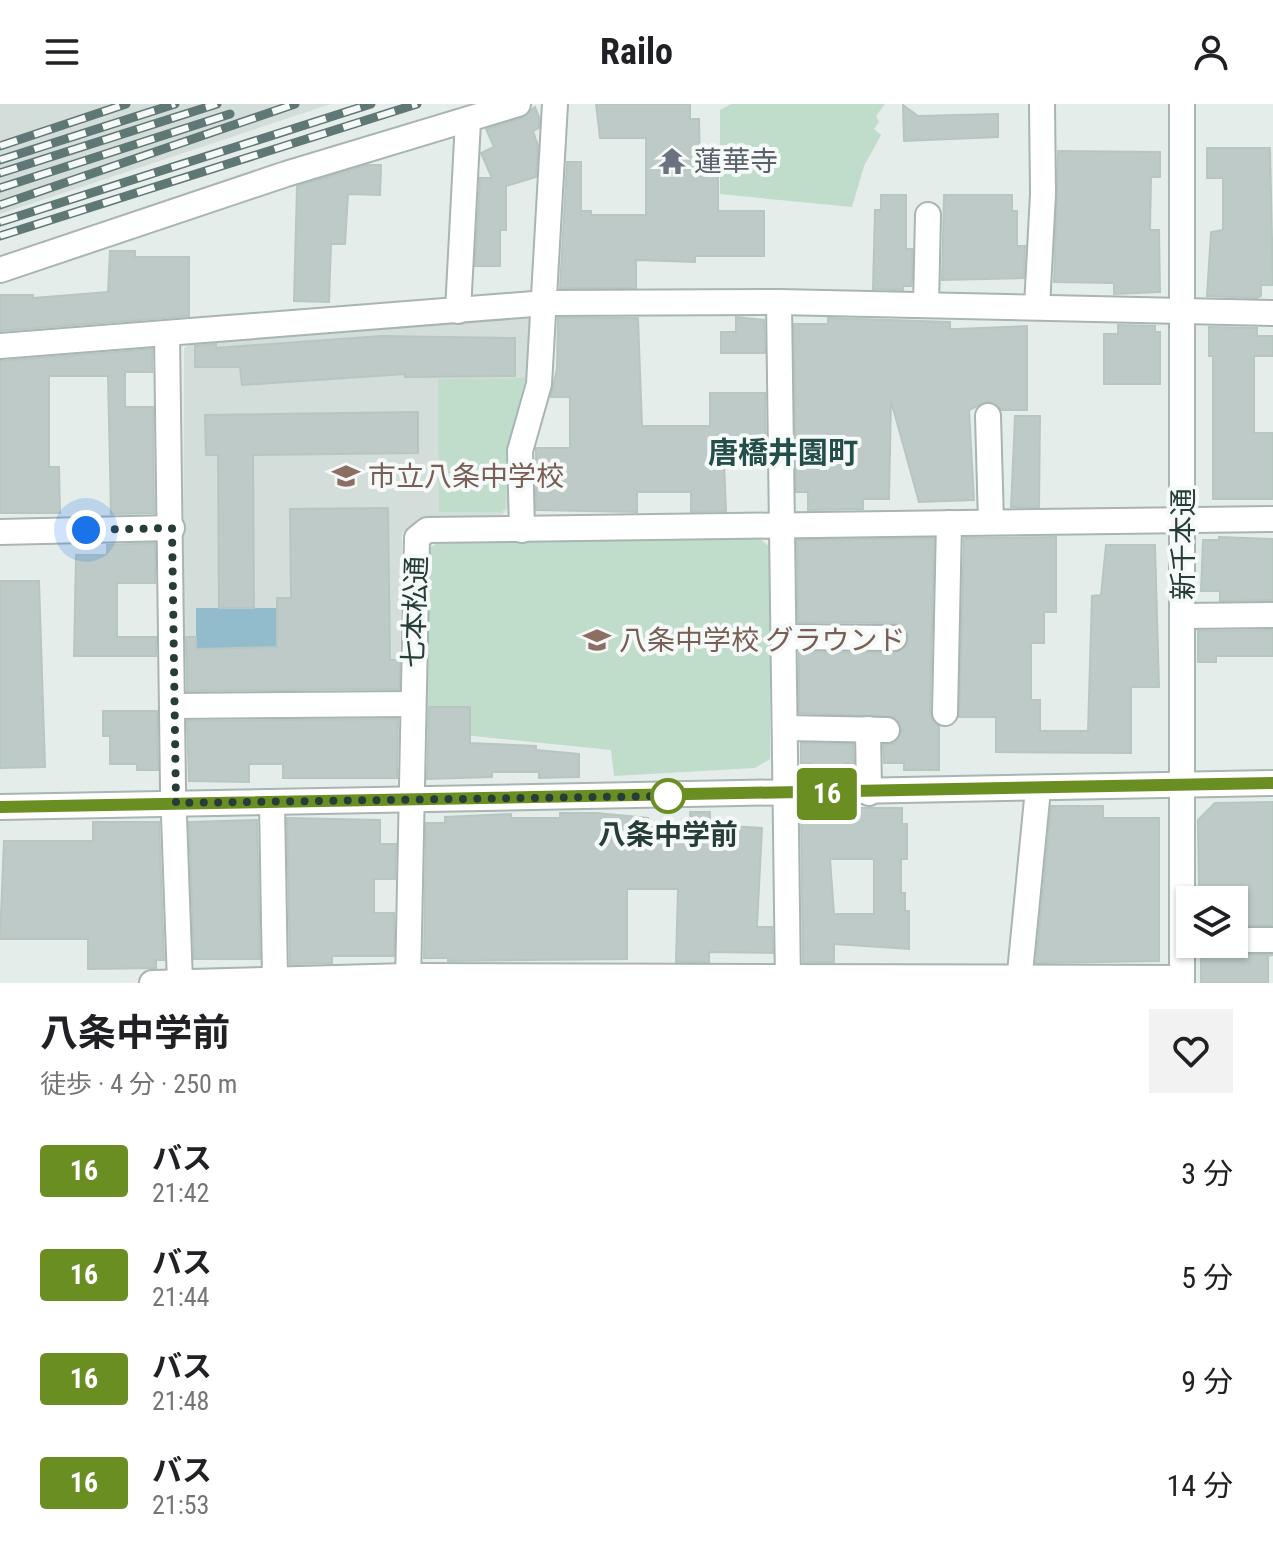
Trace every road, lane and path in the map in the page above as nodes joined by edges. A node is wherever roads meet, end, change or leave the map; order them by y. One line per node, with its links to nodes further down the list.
1 (518, 104): 5 (street)
2 (555, 104): 9 (street)
3 (1042, 104): 11 (street)
4 (1182, 104): 12 (street, 新千本通)
5 (468, 121): 7 (street); 13 (street)
6 (928, 215): 10 (street)
7 (0, 270)
8 (779, 302): 9 (street); 10 (street); 22 (street)
9 (546, 303): 13 (street); 24 (street)
10 (926, 305): 11 (street)
11 (1037, 307): 12 (street)
12 (1183, 310): 14 (street); 19 (street, 新千本通)
13 (458, 311): 15 (street)
14 (1273, 313)
15 (167, 334): 16 (street); 23 (street)
16 (0, 346)
17 (988, 416): 20 (street)
18 (1273, 519): 19 (street, 七本松通)
19 (1183, 520): 20 (street, 七本松通); 27 (street, 新千本通)
20 (991, 522): 21 (street, 七本松通)
21 (949, 523): 22 (street, 七本松通); 32 (street)
22 (783, 525): 24 (street, 七本松通); 28 (street)
23 (172, 528): 25 (street); 31 (street)
24 (522, 530): 30 (street, 七本松通)
25 (0, 532)
26 (1273, 615): 27 (street)
27 (1183, 616): 35 (street, 新千本通)
28 (785, 637): 29 (street); 33 (street)
29 (894, 638)
30 (413, 704): 31 (street); 39 (street, 七本松通)
31 (173, 706): 41 (street)
32 (945, 713)
33 (786, 728): 37 (street); 38 (street)
34 (1273, 783): 35 (street)
35 (1183, 785): 36 (street); 43 (street, 新千本通)
36 (1038, 789): 37 (street); 50 (street)
37 (869, 793): 38 (street)
38 (785, 795): 39 (street); 49 (street)
39 (410, 799): 40 (street); 48 (street, 七本松通)
40 (272, 802): 41 (street); 47 (street)
41 (176, 803): 42 (street); 52 (street)
42 (0, 807)
43 (1185, 886)
44 (1248, 940): 45 (street)
45 (1273, 940)
46 (1184, 958): 51 (street, 新千本通)
47 (275, 980): 48 (street); 52 (street)
48 (408, 980): 49 (street)
49 (788, 980): 50 (street)
50 (1019, 981): 51 (street)
51 (1182, 981)
52 (180, 982): 53 (street)
53 (152, 983)

